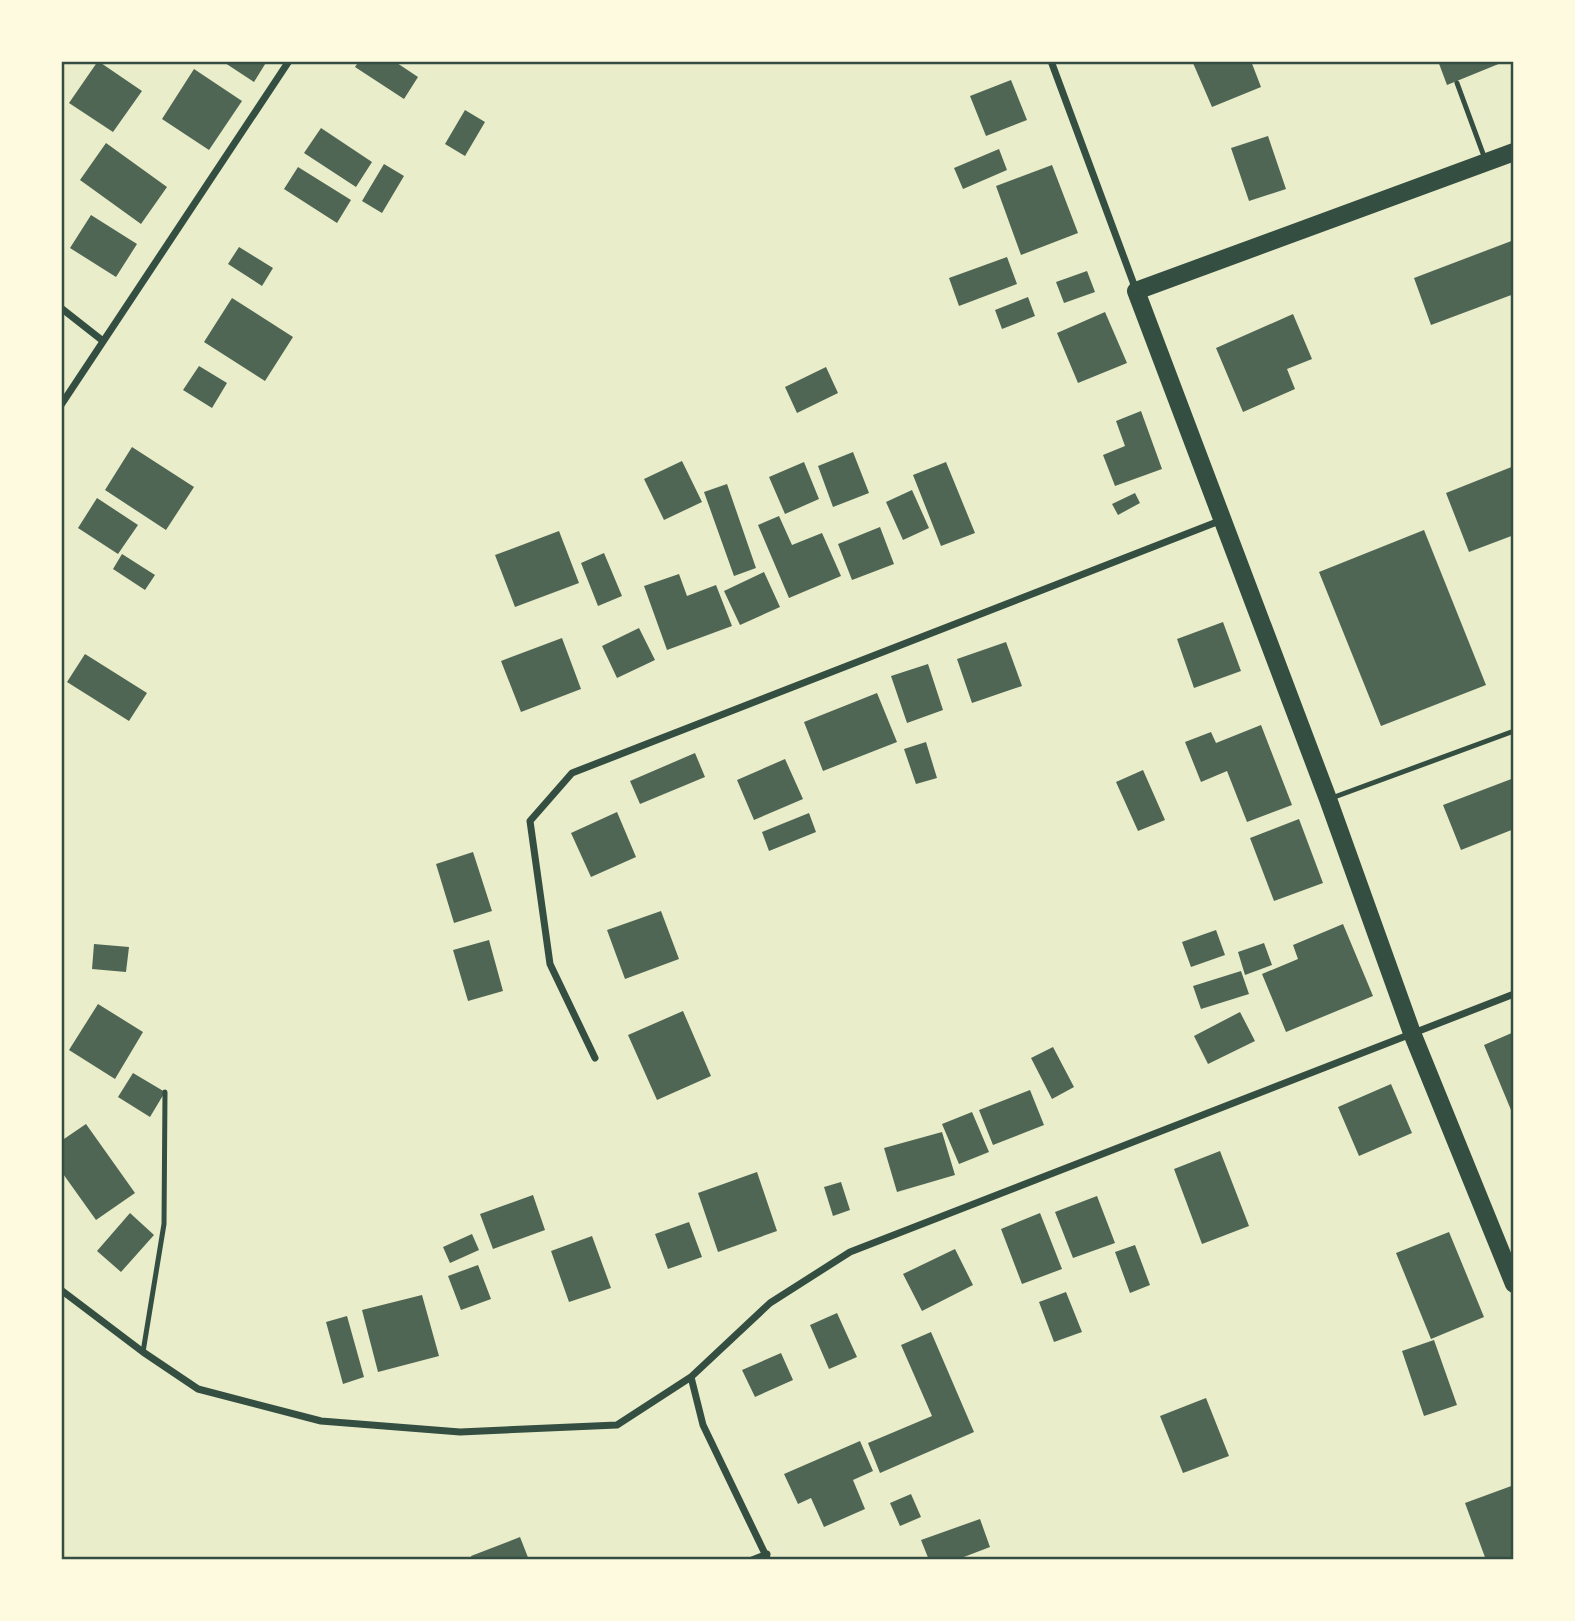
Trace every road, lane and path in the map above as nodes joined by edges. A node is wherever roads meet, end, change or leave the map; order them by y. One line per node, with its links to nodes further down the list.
1 (289, 61): 8 (street)
2 (1051, 61): 6 (street)
3 (1457, 83): 5 (lane)
4 (1514, 152): 5 (main road)
5 (1486, 162): 6 (main road)
6 (1136, 290): 10 (main road)
7 (61, 308): 8 (street)
8 (103, 341): 9 (street)
9 (61, 405)
10 (1223, 520): 12 (main road); 15 (street)
11 (1514, 731): 12 (lane)
12 (1328, 799): 14 (main road)
13 (1514, 994): 14 (street)
14 (1412, 1033): 17 (main road); 20 (street)
15 (595, 1058)
16 (164, 1092): 19 (lane)
17 (1514, 1284)
18 (61, 1290): 19 (street)
19 (143, 1352): 20 (street)
20 (691, 1377): 21 (street)
21 (767, 1557): 22 (street)
22 (752, 1560)

